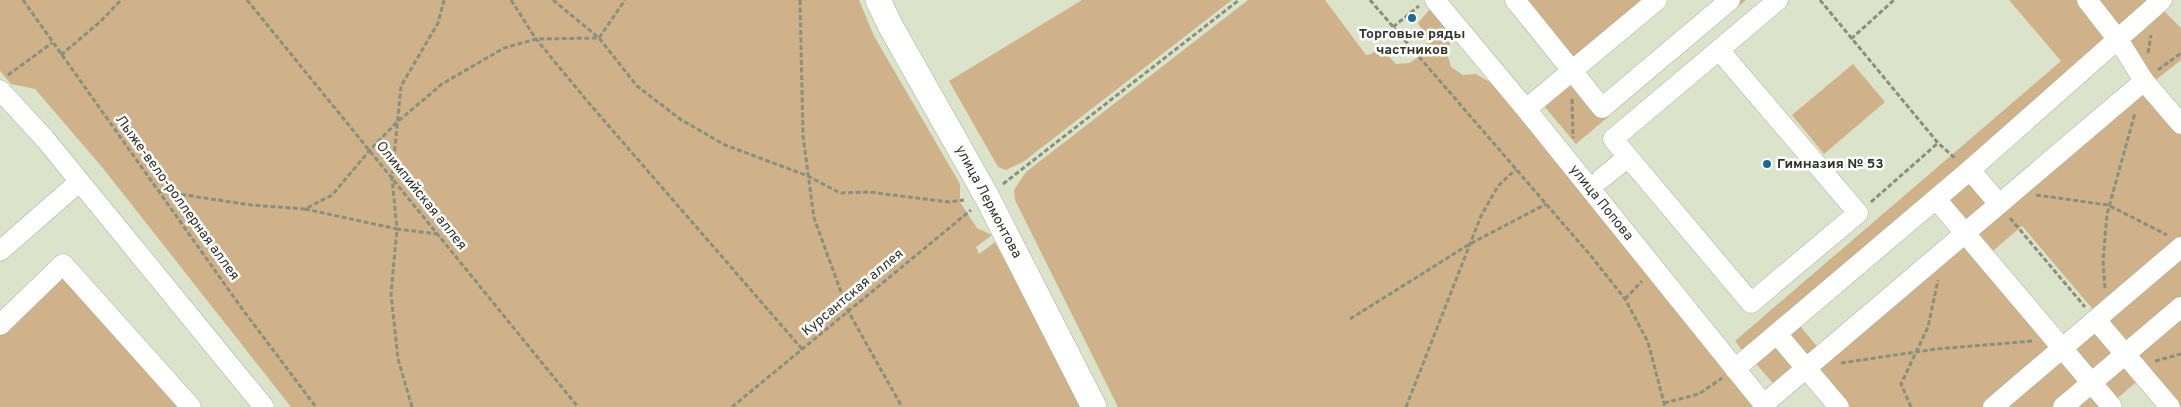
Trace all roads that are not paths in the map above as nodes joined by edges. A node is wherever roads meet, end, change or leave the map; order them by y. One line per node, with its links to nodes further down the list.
1 (878, 0): 37 (main road, улица Лермонтова)
2 (1515, 0): 11 (street)
3 (1657, 0): 11 (street)
4 (1730, 0): 11 (street)
5 (1778, 0): 10 (street)
6 (2087, 0): 9 (street)
7 (1428, 2): 14 (street, улица Попова)
8 (2155, 2): 9 (street)
9 (2119, 40): 12 (street); 17 (street)
10 (1719, 50): 16 (street); 16 (street)
11 (1572, 71): 14 (street)
12 (2144, 80): 15 (street); 21 (street)
13 (3, 83): 19 (street)
14 (1526, 109): 32 (street, улица Попова)
15 (2181, 124)
16 (1628, 156): 18 (street)
17 (1970, 170): 20 (street); 21 (street)
18 (1601, 179)
19 (79, 182): 24 (street); 36 (street)
20 (1936, 199): 22 (street); 28 (street)
21 (1998, 204): 22 (street)
22 (1964, 233): 29 (street); 31 (street)
23 (2177, 243): 26 (street)
24 (0, 251)
25 (2181, 307): 30 (street)
26 (2101, 315): 29 (street); 30 (street)
27 (0, 325): 35 (street)
28 (1777, 334): 31 (street); 32 (street)
29 (2058, 344): 33 (street); 39 (street)
30 (2126, 354): 33 (street); 42 (street)
31 (1806, 368): 34 (street); 38 (street)
32 (1735, 369): 34 (street, улица Попова)
33 (2092, 383): 40 (street); 41 (street)
34 (1765, 405)
35 (192, 407)
36 (264, 407)
37 (1094, 407)
38 (1839, 407)
39 (1994, 407)
40 (2064, 407)
41 (2112, 407)
42 (2170, 407)

